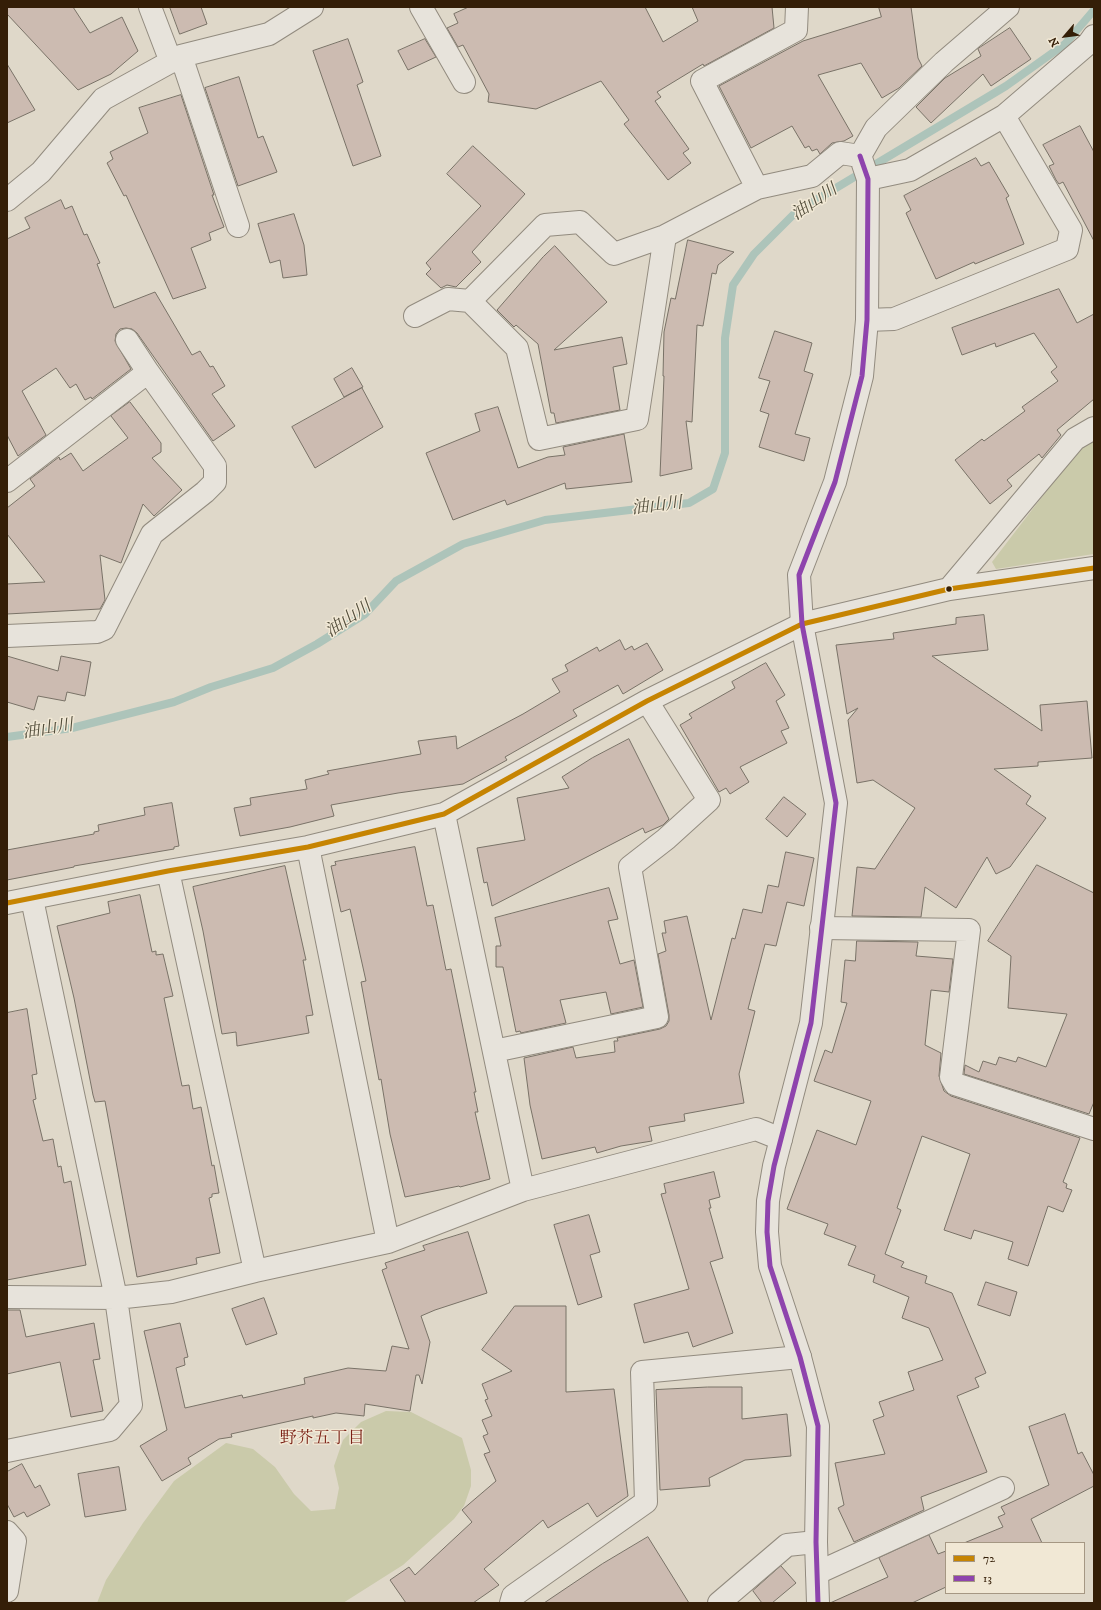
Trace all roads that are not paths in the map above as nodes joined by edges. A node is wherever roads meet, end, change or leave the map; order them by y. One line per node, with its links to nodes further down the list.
1 (150, 7): 7 (street)
2 (312, 7): 7 (street)
3 (421, 7): 8 (street)
4 (797, 7): 12 (street)
5 (1008, 7): 10 (street)
6 (1094, 36): 9 (street)
7 (176, 59): 13 (street); 14 (street)
8 (464, 82)
9 (1004, 116): 11 (street); 18 (street)
10 (860, 156): 11 (street); 12 (street)
11 (868, 179): 18 (street)
12 (757, 188): 15 (street)
13 (7, 200)
14 (238, 226)
15 (665, 236): 16 (street); 16 (street)
16 (470, 301): 17 (street)
17 (415, 316)
18 (867, 320): 25 (street)
19 (127, 340): 20 (street)
20 (148, 372): 22 (street); 26 (street)
21 (1094, 428): 24 (street)
22 (7, 481)
23 (1094, 568): 24 (street)
24 (949, 589): 25 (street)
25 (802, 624): 27 (street); 33 (street)
26 (7, 636)
27 (647, 701): 28 (street); 34 (street)
28 (444, 814): 29 (street); 34 (street)
29 (308, 847): 30 (street); 38 (street)
30 (168, 870): 31 (street); 39 (street)
31 (32, 899): 32 (street); 41 (street)
32 (7, 903)
33 (821, 928): 35 (street); 36 (street)
34 (494, 1051): 37 (street)
35 (1094, 1129)
36 (781, 1139): 37 (street); 42 (street)
37 (523, 1190): 38 (street)
38 (388, 1242): 39 (street)
39 (255, 1271): 41 (street)
40 (7, 1297): 41 (street)
41 (116, 1298): 43 (street)
42 (800, 1357): 46 (street); 49 (street)
43 (7, 1451)
44 (1003, 1488): 47 (street)
45 (7, 1532): 48 (street)
46 (816, 1542): 47 (street); 50 (street)
47 (817, 1572): 51 (street)
48 (7, 1591)
49 (511, 1603)
50 (719, 1603)
51 (818, 1603)

